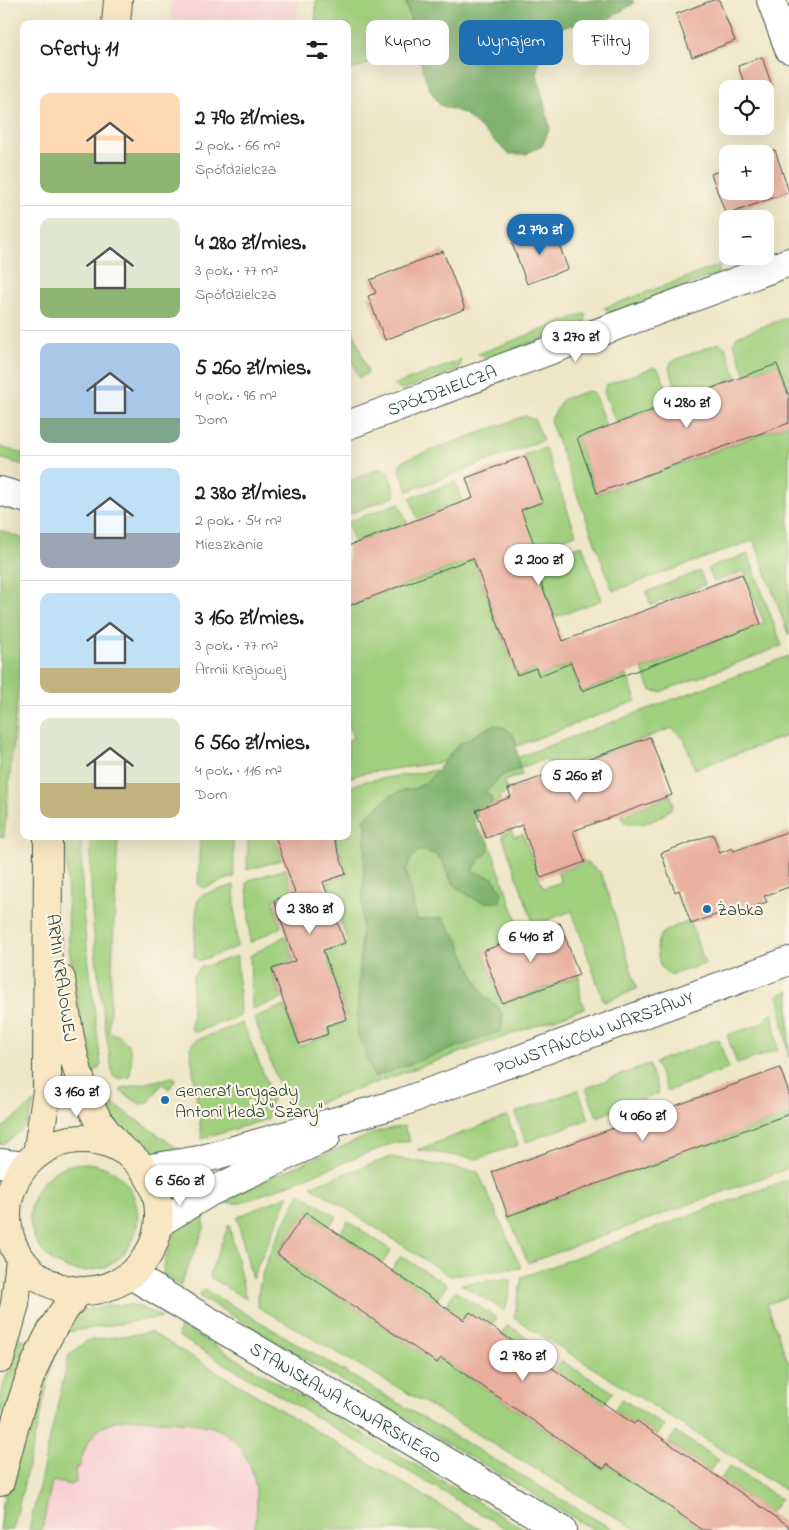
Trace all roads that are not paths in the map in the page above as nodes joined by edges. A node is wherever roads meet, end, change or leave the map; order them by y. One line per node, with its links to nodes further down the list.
1 (118, 0): 3 (street)
2 (771, 0): 4 (street)
3 (116, 20)
4 (789, 50)
5 (789, 262): 6 (street, SPÓŁDZIELCZA)
6 (351, 424)
7 (0, 490): 8 (street)
8 (20, 497)
9 (48, 840): 10 (street, ARMII KRAJOWEJ)
10 (48, 884): 13 (street, ARMII KRAJOWEJ); 14 (street, ARMII KRAJOWEJ)
11 (789, 961): 12 (street, POWSTAŃCÓW WARSZAWY)
12 (400, 1103): 15 (street, POWSTAŃCÓW WARSZAWY); 17 (street, POWSTAŃCÓW WARSZAWY)
13 (121, 1149): 14 (street); 15 (street)
14 (20, 1161): 16 (street)
15 (144, 1169): 17 (street)
16 (3, 1220): 18 (street)
17 (159, 1223): 19 (street)
18 (20, 1259): 20 (street); 21 (street)
19 (130, 1275): 20 (street); 23 (street, STANISŁAWA KONARSKIEGO)
20 (80, 1291): 22 (street)
21 (0, 1359)
22 (0, 1482)
23 (562, 1530)

